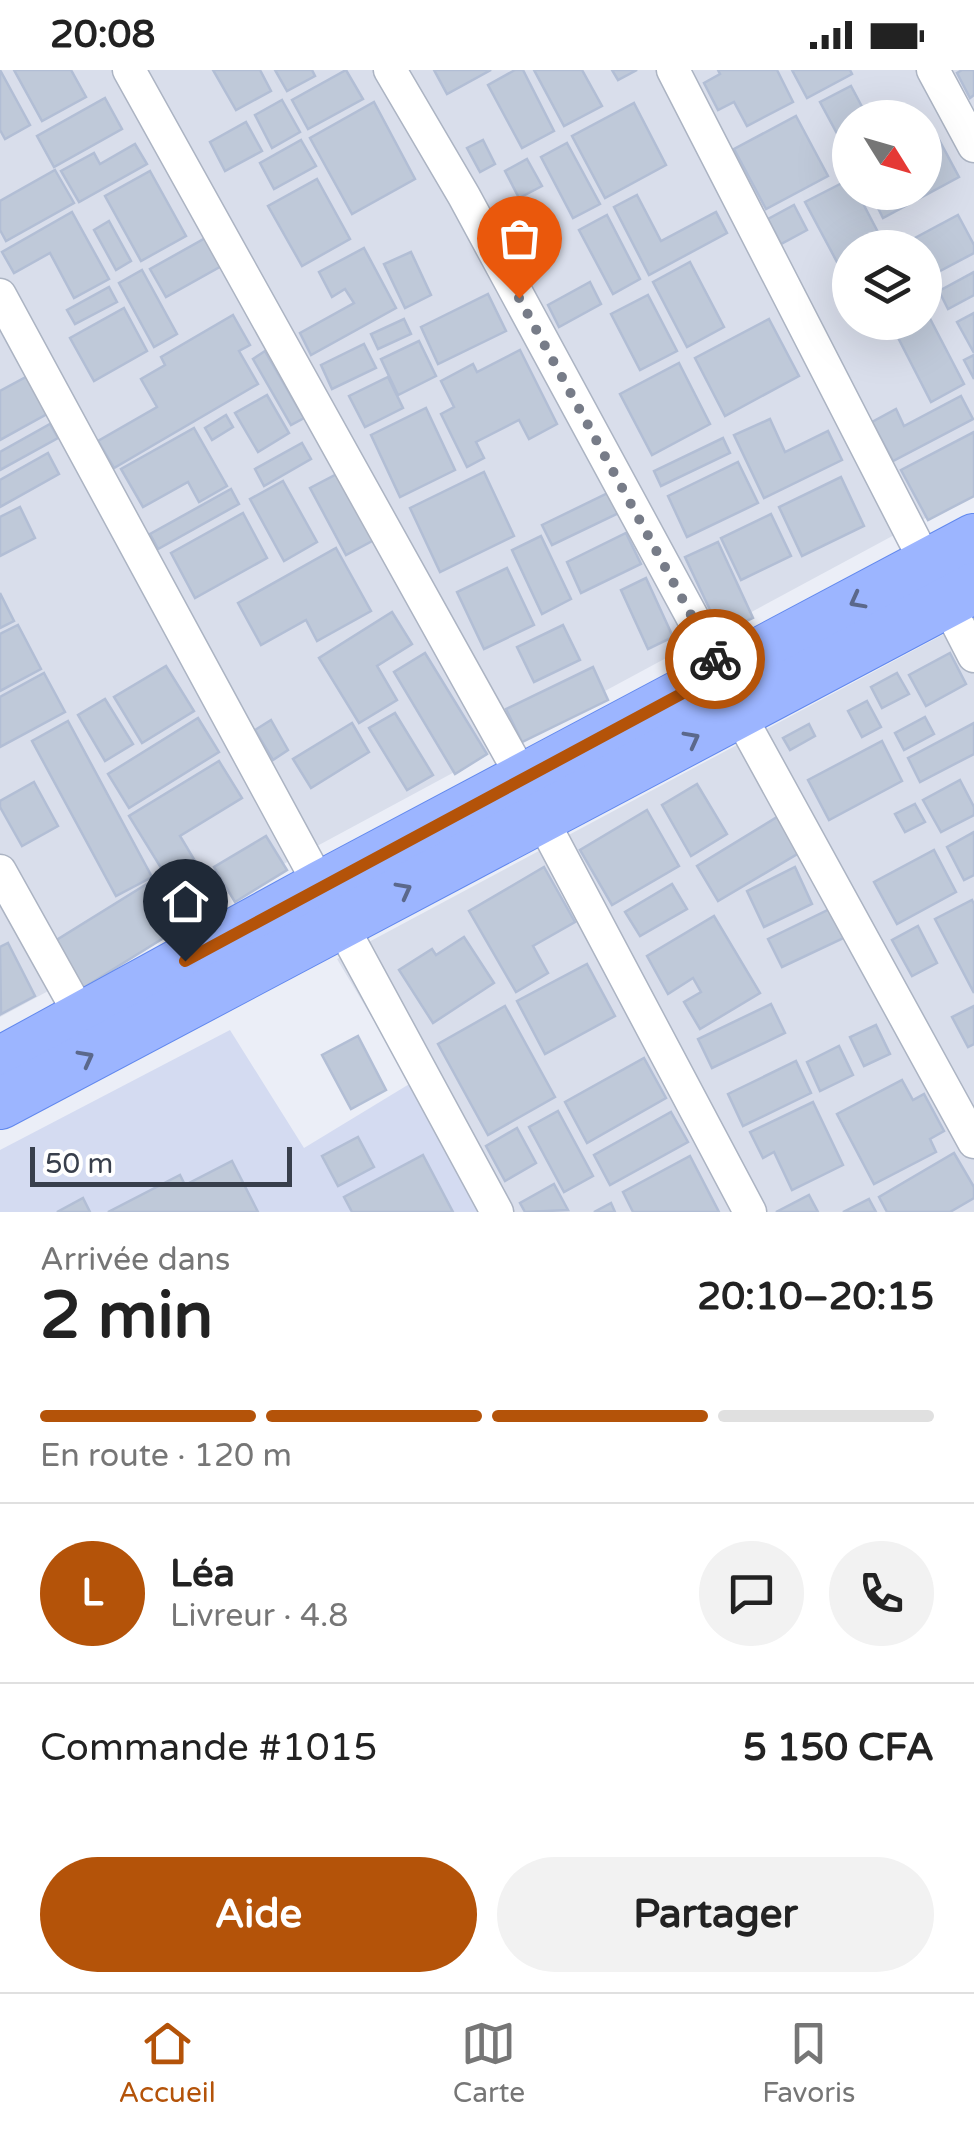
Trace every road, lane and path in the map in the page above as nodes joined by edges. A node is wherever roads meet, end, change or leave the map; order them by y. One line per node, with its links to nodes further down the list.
1 (129, 70): 11 (street)
2 (390, 70): 10 (street)
3 (672, 70): 8 (street)
4 (933, 70): 5 (street)
5 (974, 146)
6 (0, 295): 13 (street)
7 (974, 539): 8 (main road)
8 (948, 585): 9 (street); 10 (main road)
9 (974, 656)
10 (731, 693): 11 (main road); 17 (street)
11 (533, 799): 13 (main road); 19 (street)
12 (0, 871): 14 (street)
13 (331, 904): 14 (main road); 16 (main road, one-way to 13); 18 (street)
14 (82, 1018): 15 (main road)
15 (0, 1062)
16 (0, 1104)
17 (974, 1142)
18 (497, 1212)
19 (750, 1212)

